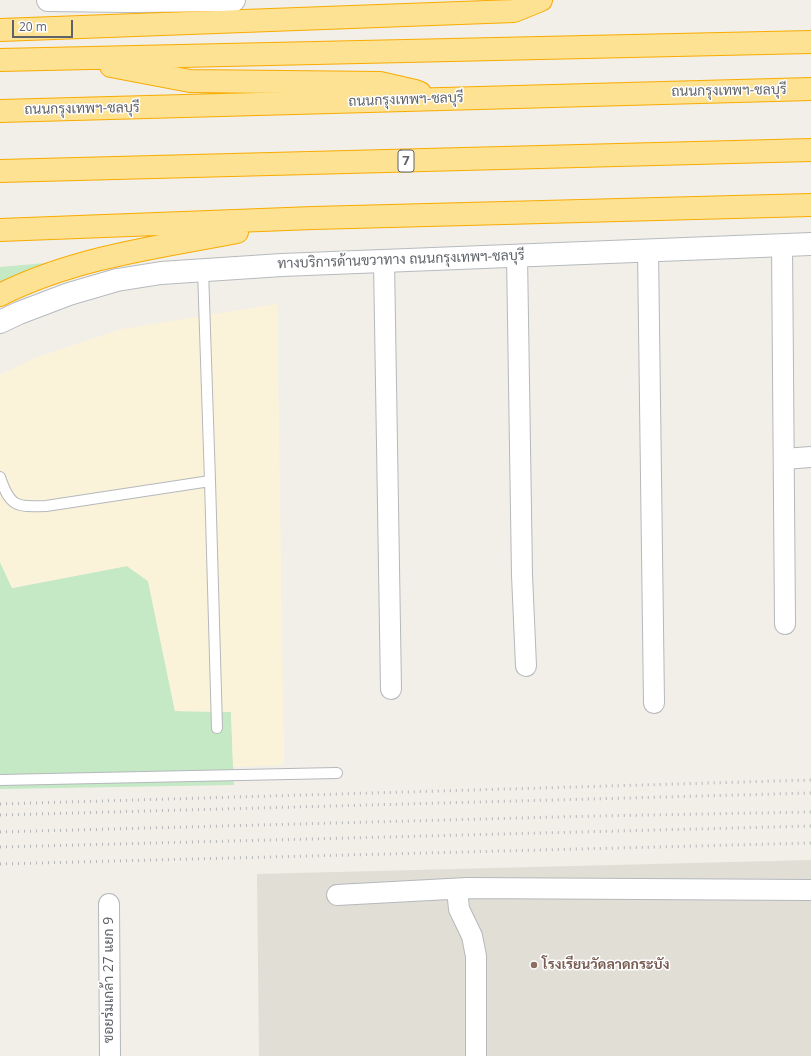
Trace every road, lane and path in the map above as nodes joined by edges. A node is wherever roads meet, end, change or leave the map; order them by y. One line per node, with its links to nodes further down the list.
1 (48, 0): 2 (main road)
2 (220, 0): 3 (main road)
3 (234, 0)
4 (541, 0): 5 (highway)
5 (0, 30)
6 (811, 42): 7 (highway)
7 (66, 58): 8 (highway); 10 (highway)
8 (0, 60)
9 (811, 89): 10 (highway, ถนนกรุงเทพฯ-ชลบุรี)
10 (431, 100): 11 (highway, ถนนกรุงเทพฯ-ชลบุรี)
11 (0, 111)
12 (811, 150): 13 (highway, 7)
13 (0, 171)
14 (811, 205): 15 (highway)
15 (313, 218): 16 (highway); 23 (highway)
16 (0, 230)
17 (811, 244): 18 (main road, ทางบริการด้านขวาทาง ถนนกรุงเทพฯ-ชลบุรี)
18 (782, 245): 19 (main road, ทางบริการด้านขวาทาง ถนนกรุงเทพฯ-ชลบุรี); 26 (street)
19 (648, 250): 20 (main road, ทางบริการด้านขวาทาง ถนนกรุงเทพฯ-ชลบุรี); 32 (street)
20 (517, 256): 21 (main road, ทางบริการด้านขวาทาง ถนนกรุงเทพฯ-ชลบุรี); 30 (street)
21 (384, 261): 22 (main road, ทางบริการด้านขวาทาง ถนนกรุงเทพฯ-ชลบุรี); 31 (street)
22 (203, 270): 24 (main road, ทางบริการด้านขวาทาง ถนนกรุงเทพฯ-ชลบุรี); 28 (lane)
23 (0, 295)
24 (0, 322)
25 (811, 458): 26 (street)
26 (784, 459): 29 (street)
27 (0, 477): 28 (lane)
28 (210, 481): 33 (lane)
29 (785, 624)
30 (526, 666)
31 (391, 689)
32 (654, 703)
33 (217, 728)
34 (337, 773): 35 (lane)
35 (0, 780)
36 (457, 889): 37 (street); 38 (street); 41 (street)
37 (811, 890)
38 (337, 895)
39 (109, 904): 40 (street, ซอยร่มเกล้า 27 แยก 9)
40 (110, 1056)
41 (476, 1056)

